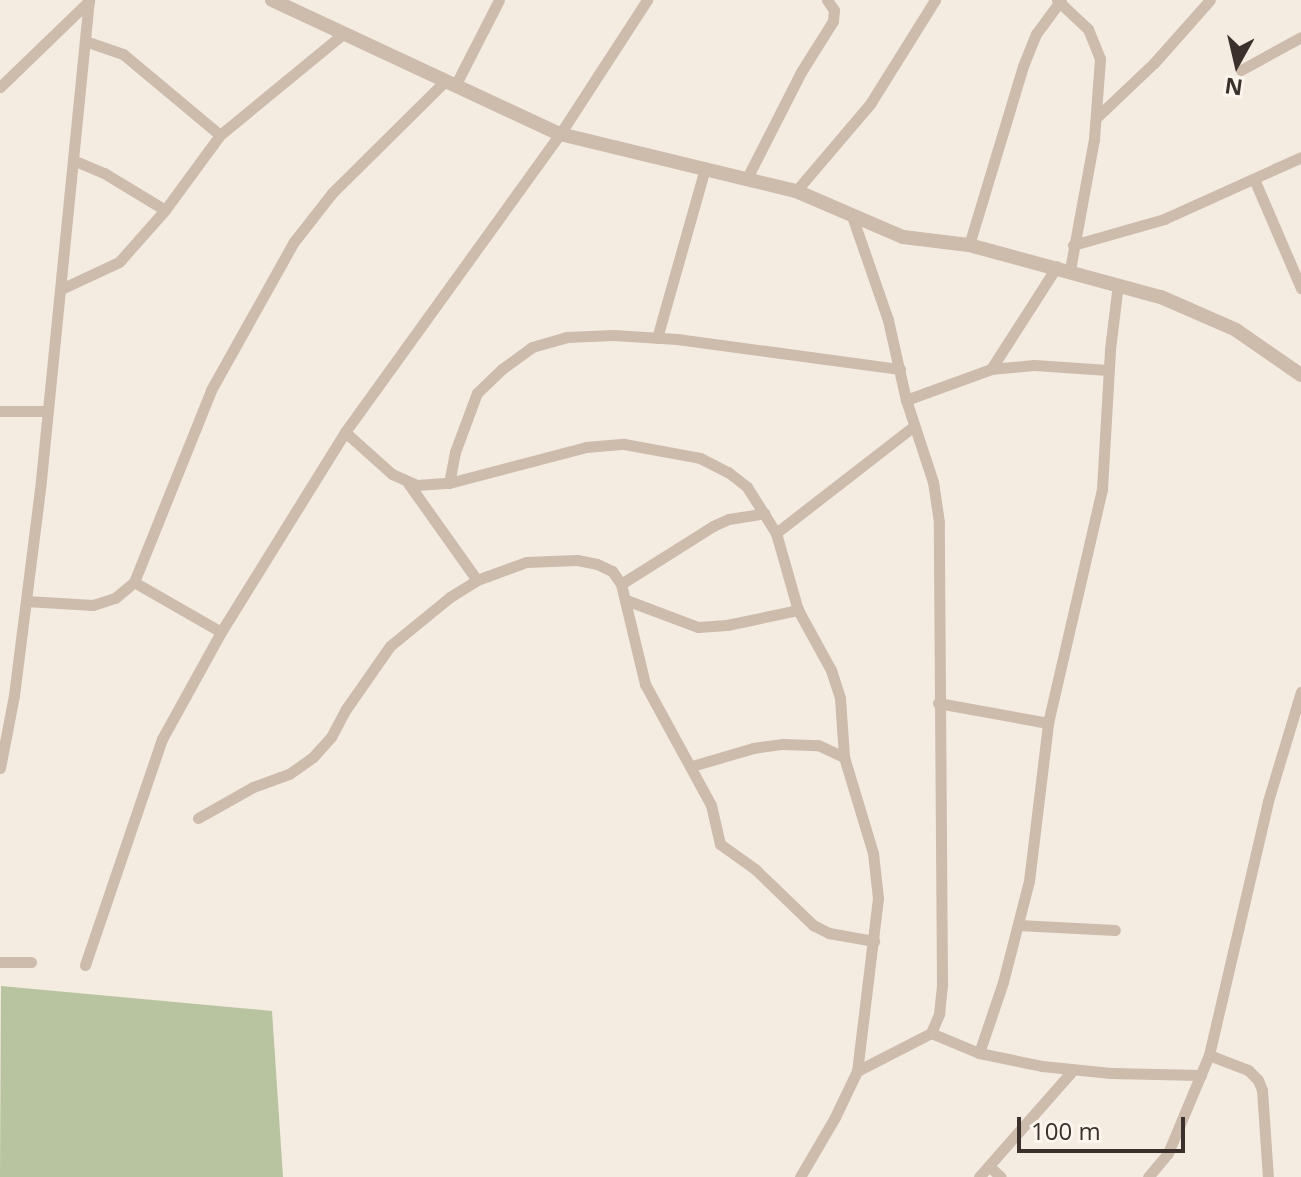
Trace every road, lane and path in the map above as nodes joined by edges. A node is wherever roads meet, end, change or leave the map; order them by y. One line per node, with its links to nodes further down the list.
1 (272, 0): 9 (street)
2 (499, 0): 13 (street)
3 (647, 0): 16 (street)
4 (827, 0): 21 (street)
5 (935, 0): 23 (street)
6 (1210, 0): 15 (street)
7 (89, 1): 11 (street); 14 (street)
8 (1059, 1): 15 (street); 26 (street)
9 (343, 34): 13 (street); 17 (street)
10 (1301, 37): 12 (street)
11 (85, 41): 17 (street); 19 (street)
12 (1241, 70)
13 (451, 82): 16 (street); 47 (street)
14 (0, 87)
15 (1097, 117): 27 (street)
16 (560, 134): 20 (street); 41 (street)
17 (220, 135): 24 (street)
18 (1301, 157): 22 (street)
19 (73, 160): 24 (street); 31 (street)
20 (705, 168): 21 (street); 32 (street)
21 (747, 178): 23 (street)
22 (1254, 179): 27 (street); 30 (street)
23 (796, 191): 25 (street)
24 (165, 210): 31 (street)
25 (852, 216): 26 (street); 33 (street)
26 (969, 245): 28 (street)
27 (1073, 245): 28 (street)
28 (1063, 268): 29 (street); 34 (street)
29 (1118, 284): 35 (street); 36 (street)
30 (1301, 288)
31 (61, 289): 39 (street)
32 (657, 338): 33 (street); 43 (street)
33 (900, 369): 37 (street)
34 (991, 369): 35 (street); 37 (street)
35 (1108, 370): 55 (street)
36 (1301, 374)
37 (906, 400): 40 (street)
38 (0, 411): 39 (street)
39 (47, 411): 50 (street)
40 (914, 426): 45 (street); 54 (street)
41 (345, 432): 42 (street); 52 (street)
42 (408, 483): 43 (street); 46 (street)
43 (449, 483): 44 (street)
44 (765, 513): 45 (street); 48 (street)
45 (776, 533): 51 (street)
46 (477, 580): 48 (street); 59 (street)
47 (134, 582): 50 (street); 52 (street)
48 (621, 584): 49 (street)
49 (626, 600): 51 (street); 57 (street)
50 (26, 601): 58 (street)
51 (798, 610): 56 (street)
52 (221, 632): 65 (street)
53 (1301, 692): 68 (street)
54 (938, 703): 55 (street); 66 (street)
55 (1048, 723): 60 (street)
56 (844, 757): 57 (street); 62 (street)
57 (692, 766): 62 (street)
58 (0, 768)
59 (198, 818)
60 (1018, 925): 61 (street); 67 (street)
61 (1115, 930)
62 (874, 941): 70 (street)
63 (0, 962): 64 (street)
64 (31, 962)
65 (85, 965)
66 (931, 1033): 67 (street); 70 (street)
67 (979, 1053): 69 (street)
68 (1209, 1055): 71 (street); 77 (street)
69 (1073, 1070): 71 (street); 72 (street)
70 (857, 1071): 73 (street)
71 (1201, 1075): 76 (street)
72 (989, 1166): 74 (street); 75 (street)
73 (800, 1177)
74 (979, 1177)
75 (1001, 1177)
76 (1148, 1177)
77 (1268, 1177)

